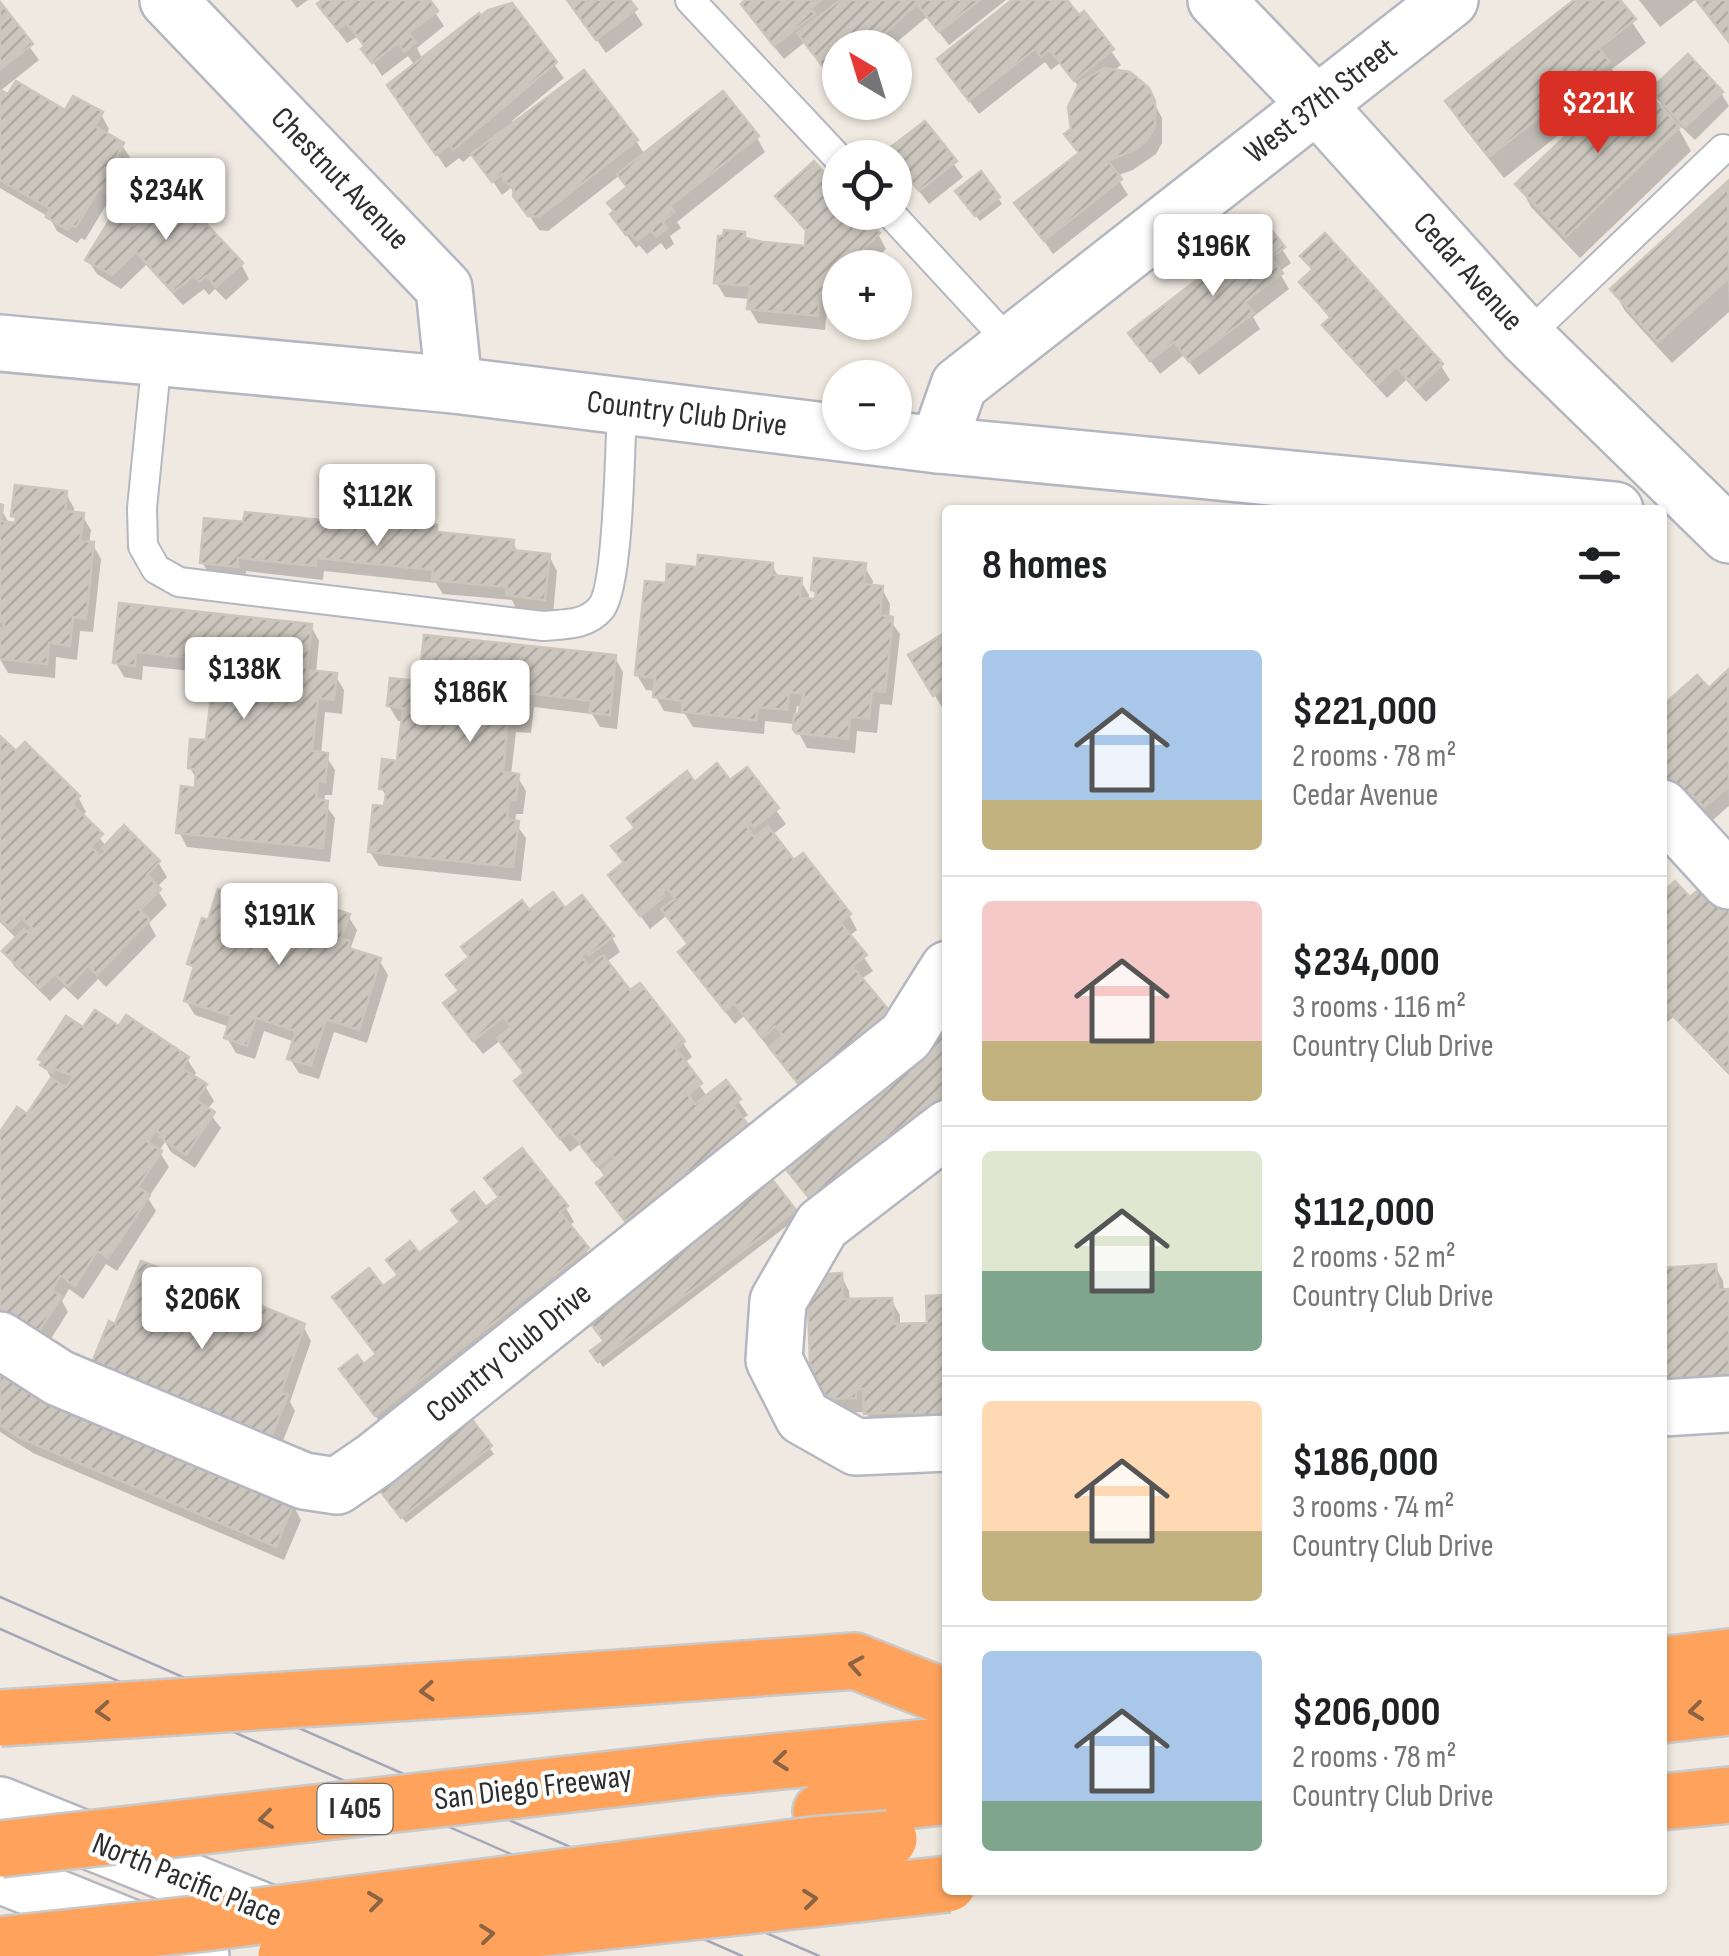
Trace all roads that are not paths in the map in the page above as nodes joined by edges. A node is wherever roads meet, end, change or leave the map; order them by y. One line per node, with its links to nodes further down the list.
1 (168, 0): 13 (street, Chestnut Avenue)
2 (690, 0): 6 (lane)
3 (1216, 0): 5 (street, Cedar Avenue)
4 (1450, 0): 5 (street, West 37th Street)
5 (1317, 105): 9 (street, Cedar Avenue); 11 (street, West 37th Street)
6 (822, 141)
7 (1723, 149): 9 (lane)
8 (906, 230): 11 (lane)
9 (1526, 337): 18 (street, Cedar Avenue)
10 (0, 342): 12 (street, Country Club Drive)
11 (1010, 343): 15 (street, West 37th Street)
12 (157, 358): 13 (street, Country Club Drive); 14 (lane)
13 (454, 385): 14 (street, Country Club Drive)
14 (622, 406): 15 (street, Country Club Drive)
15 (938, 445): 16 (street, Country Club Drive)
16 (1373, 498): 17 (street, Country Club Drive)
17 (1514, 505)
18 (1708, 523)
19 (1667, 813): 20 (street)
20 (1729, 880)
21 (942, 979): 23 (street, Country Club Drive)
22 (942, 1133): 26 (street)
23 (0, 1340)
24 (1729, 1404): 25 (street)
25 (1667, 1408)
26 (942, 1443)
27 (1729, 1658): 28 (highway)
28 (1667, 1664)
29 (942, 1696): 32 (highway, one-way to 32, bridge)
30 (1729, 1707): 31 (highway, one-way to 31)
31 (1667, 1713)
32 (0, 1718)
33 (1729, 1745): 35 (highway)
34 (942, 1746): 41 (highway, San Diego Freeway / I 405, one-way to 41, bridge)
35 (1667, 1751)
36 (1729, 1795): 38 (highway)
37 (942, 1797): 44 (highway)
38 (1667, 1801)
39 (0, 1805): 48 (street, North Pacific Place)
40 (942, 1833): 45 (highway, one-way to 40, bridge)
41 (0, 1849)
42 (0, 1876): 46 (street, North Pacific Place)
43 (942, 1885): 47 (highway, one-way to 43, bridge)
44 (0, 1909)
45 (0, 1946)
46 (201, 1956)
47 (286, 1956)
48 (374, 1956)

